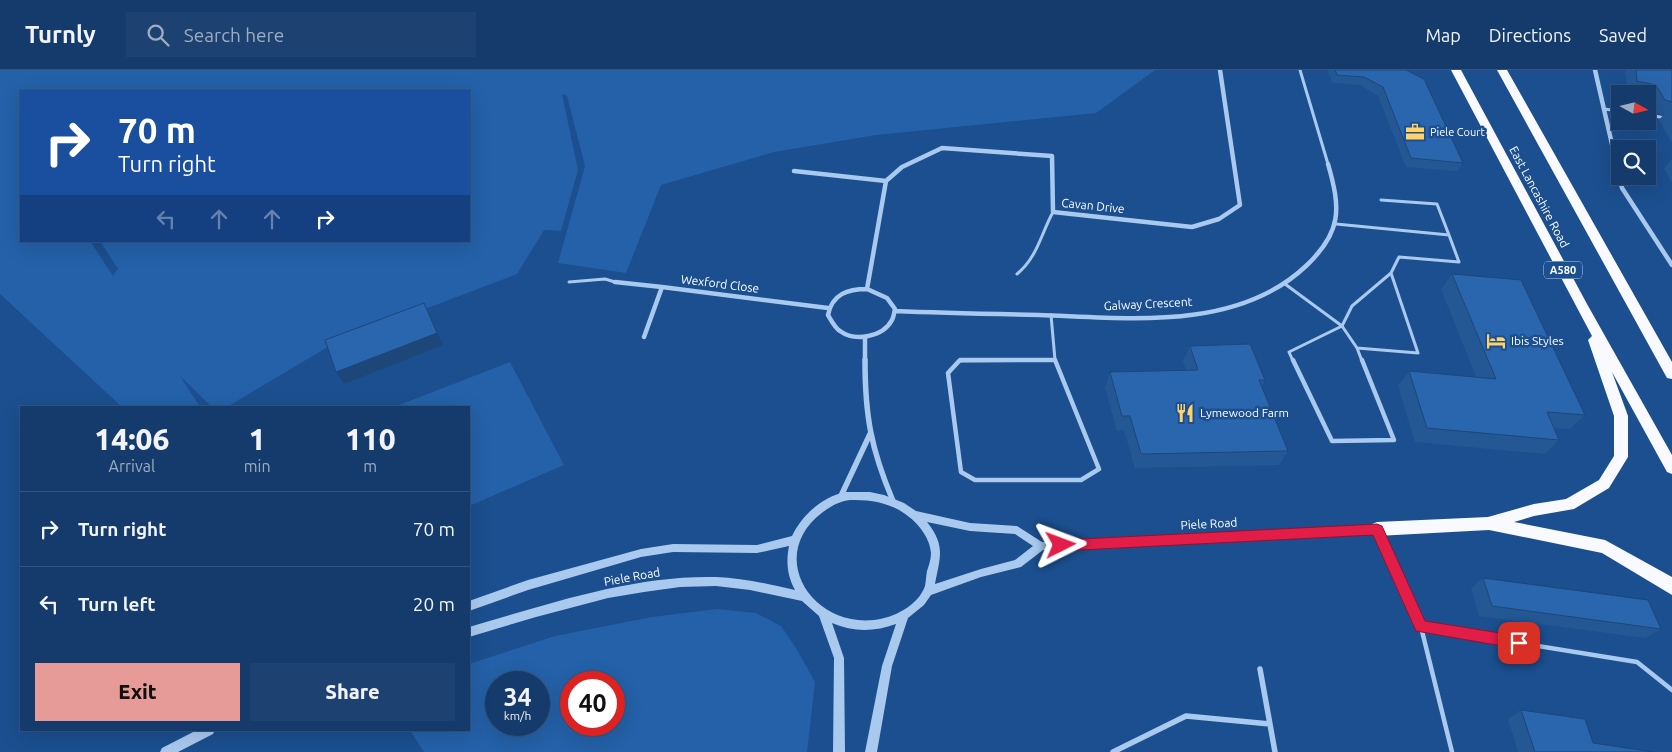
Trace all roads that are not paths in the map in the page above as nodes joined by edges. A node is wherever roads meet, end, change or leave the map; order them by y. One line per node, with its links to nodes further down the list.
1 (1220, 70): 14 (street, Cavan Drive)
2 (1300, 70): 10 (lane)
3 (1456, 70): 25 (highway, East Lancashire Road / A580)
4 (1502, 70): 34 (highway)
5 (1595, 70): 6 (street)
6 (1604, 109): 7 (lane); 17 (street)
7 (1611, 110)
8 (1656, 117): 9 (lane)
9 (1672, 119)
10 (1328, 164): 15 (street, Galway Crescent)
11 (794, 171): 12 (street)
12 (886, 181): 14 (street, Cavan Drive); 24 (street)
13 (1381, 200): 16 (lane)
14 (1053, 212): 19 (lane)
15 (1336, 224): 16 (lane); 22 (street, Galway Crescent)
16 (1449, 235): 18 (lane)
17 (1672, 265)
18 (1391, 273): 29 (lane); 32 (lane)
19 (1018, 274)
20 (570, 282): 21 (lane)
21 (615, 282): 23 (street)
22 (1285, 284): 28 (street, Galway Crescent); 29 (lane)
23 (662, 287): 26 (street, Wexford Close); 30 (street, Wexford Close)
24 (867, 289): 26 (street); 27 (street)
25 (1581, 304): 36 (highway, East Lancashire Road / A580); 40 (highway)
26 (828, 308): 31 (street)
27 (895, 311): 28 (street, Galway Crescent); 31 (street)
28 (1051, 315): 33 (lane)
29 (1342, 326): 32 (lane); 32 (lane)
30 (644, 337)
31 (865, 337): 35 (street)
32 (1357, 348)
33 (1055, 360): 33 (lane)
34 (1672, 374)
35 (870, 434): 37 (street); 38 (street)
36 (1672, 468)
37 (840, 498): 38 (street); 42 (street)
38 (893, 502): 39 (street)
39 (915, 515): 43 (street); 45 (street)
40 (1488, 524): 41 (highway); 44 (highway)
41 (1377, 529): 43 (street, Piele Road); 50 (lane)
42 (794, 540): 46 (street); 47 (street, Piele Road)
43 (1041, 546): 45 (street)
44 (1672, 588)
45 (929, 590): 49 (street)
46 (802, 597): 48 (street); 51 (street, Piele Road)
47 (470, 606)
48 (823, 614): 49 (street); 57 (street)
49 (904, 616): 58 (street)
50 (1421, 627): 53 (lane); 61 (lane)
51 (470, 632)
52 (1260, 669): 54 (street)
53 (1672, 690)
54 (1270, 724): 59 (street); 60 (street)
55 (207, 731): 56 (street)
56 (166, 752)
57 (839, 752)
58 (871, 752)
59 (1113, 752)
60 (1275, 752)
61 (1452, 752)

